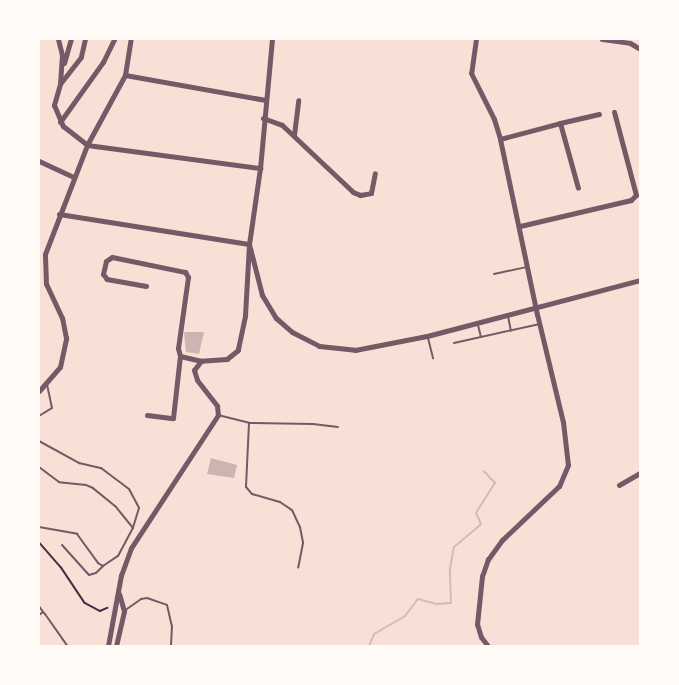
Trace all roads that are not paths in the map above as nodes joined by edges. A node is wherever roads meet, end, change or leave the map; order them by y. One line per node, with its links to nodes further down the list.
1 (58, 39): 10 (street)
2 (71, 39): 10 (street)
3 (85, 39): 12 (street)
4 (114, 39): 18 (street)
5 (131, 39): 11 (street)
6 (272, 39): 13 (street)
7 (476, 39): 21 (street)
8 (602, 39): 9 (street)
9 (640, 48)
10 (63, 67): 12 (street)
11 (125, 75): 13 (street); 22 (street)
12 (60, 84): 18 (street)
13 (266, 100): 17 (street)
14 (298, 100): 20 (street)
15 (614, 112): 29 (street)
16 (599, 114): 19 (street)
17 (264, 118): 20 (street); 24 (street)
18 (60, 122): 22 (street)
19 (560, 123): 21 (street); 27 (street)
20 (294, 135): 25 (street)
21 (500, 139): 29 (street)
22 (87, 145): 24 (street); 26 (street)
23 (39, 161): 26 (street)
24 (260, 168): 30 (street)
25 (375, 173)
26 (74, 177): 28 (street)
27 (578, 188)
28 (59, 214): 30 (street); 32 (street)
29 (520, 226): 31 (street)
30 (249, 244): 41 (street); 46 (street)
31 (528, 266): 33 (lane); 36 (street)
32 (41, 270): 47 (street)
33 (494, 274)
34 (640, 280): 36 (street)
35 (146, 286): 44 (street)
36 (536, 307): 37 (street); 39 (street)
37 (507, 314): 38 (street); 40 (lane)
38 (477, 322): 41 (street); 42 (lane)
39 (540, 324): 40 (lane); 72 (street)
40 (511, 331): 42 (lane)
41 (428, 336): 45 (lane)
42 (481, 337): 43 (lane)
43 (454, 343)
44 (180, 356): 46 (street); 49 (street)
45 (433, 358)
46 (201, 361): 50 (street)
47 (46, 384): 48 (street); 51 (lane)
48 (39, 391)
49 (147, 415)
50 (218, 415): 52 (lane); 63 (street)
51 (39, 416)
52 (249, 423): 53 (lane); 62 (lane)
53 (338, 427)
54 (39, 441): 59 (lane)
55 (39, 467): 59 (lane)
56 (640, 473): 57 (street)
57 (619, 485)
58 (39, 527): 61 (lane)
59 (133, 528): 61 (lane)
60 (62, 545): 61 (lane)
61 (103, 566)
62 (298, 568)
63 (119, 594): 65 (street); 69 (street)
64 (39, 606): 66 (lane)
65 (124, 610): 70 (street); 71 (lane)
66 (43, 612): 67 (lane); 68 (lane)
67 (39, 615)
68 (67, 646)
69 (108, 646)
70 (116, 646)
71 (171, 646)
72 (488, 646)

